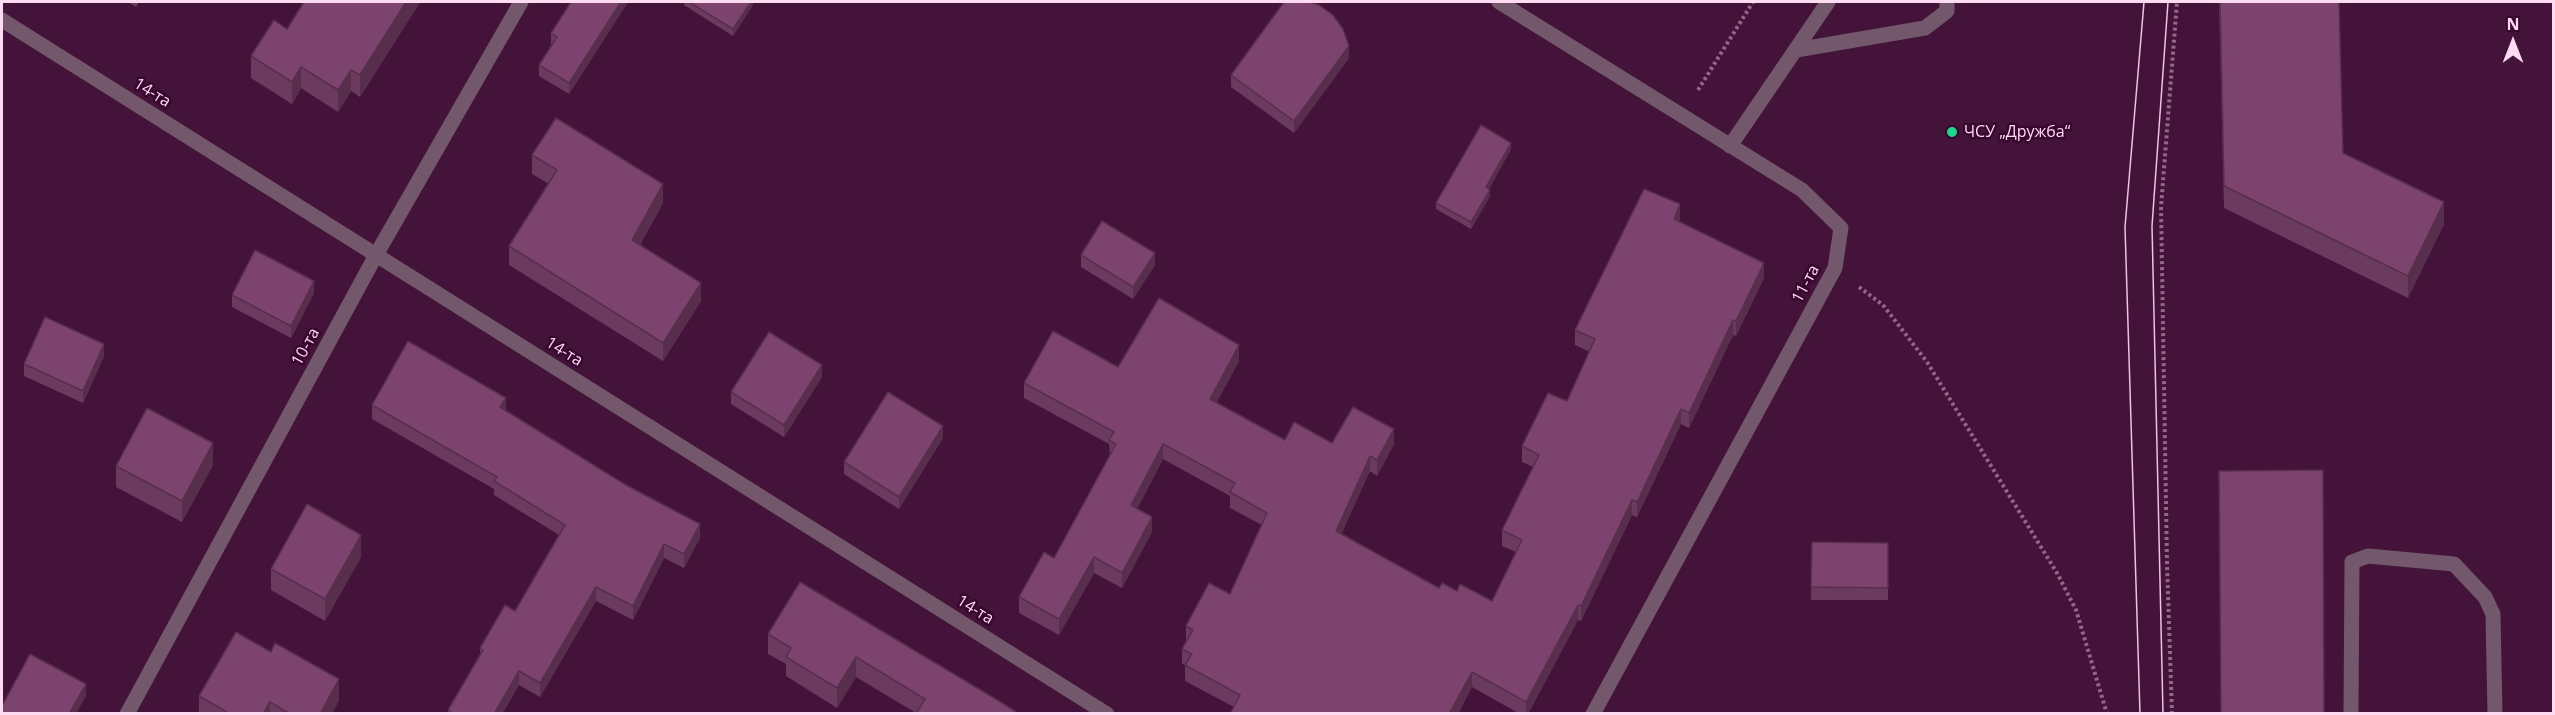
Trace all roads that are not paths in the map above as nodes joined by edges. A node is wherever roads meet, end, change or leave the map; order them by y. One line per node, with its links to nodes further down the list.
1 (521, 2): 8 (street, 10-та)
2 (1499, 2): 7 (street, 11-та)
3 (1828, 2): 6 (street)
4 (1947, 2): 6 (street)
5 (2, 20): 8 (street, 14-та)
6 (1796, 50): 7 (street)
7 (1730, 146): 11 (street, 11-та)
8 (376, 255): 9 (street, 10-та); 10 (street, 14-та)
9 (128, 714)
10 (1107, 714)
11 (1593, 714)
12 (2351, 714): 13 (street)
13 (2494, 714)

